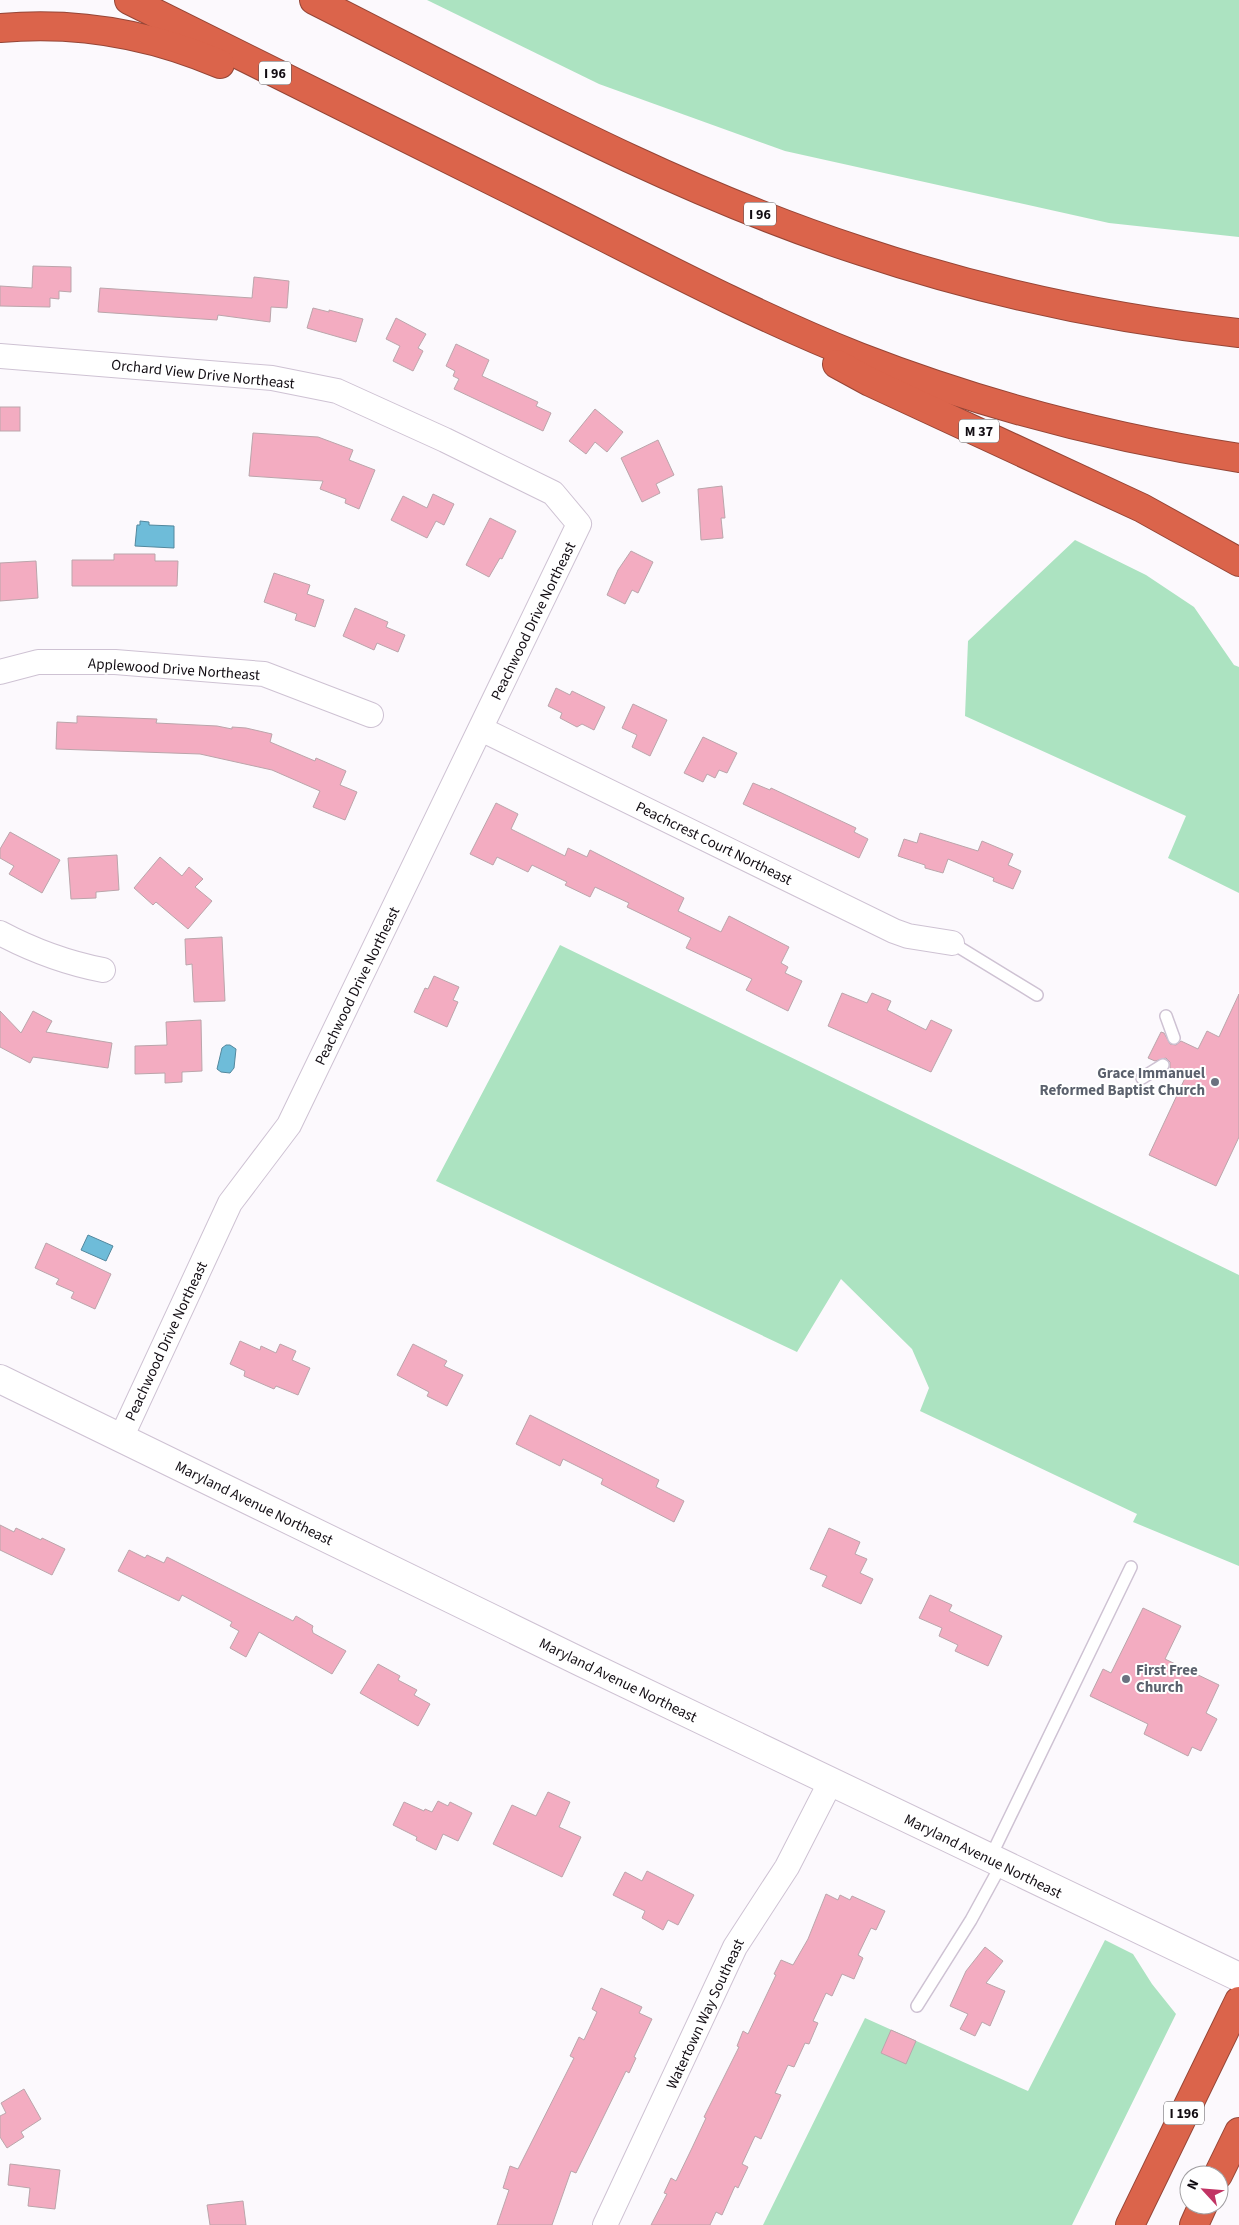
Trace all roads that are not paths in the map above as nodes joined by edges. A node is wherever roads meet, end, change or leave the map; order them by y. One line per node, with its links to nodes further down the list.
1 (129, 0): 4 (highway, I 96)
2 (314, 0): 6 (highway, I 96)
3 (0, 28): 4 (highway)
4 (421, 145): 5 (highway, I 96)
5 (722, 295): 8 (highway, I 96); 10 (highway, M 37)
6 (1239, 333)
7 (0, 356): 9 (street, Orchard View Drive Northeast)
8 (1239, 458)
9 (579, 524): 13 (street, Peachwood Drive Northeast)
10 (1239, 562)
11 (0, 672): 12 (street, Applewood Drive Northeast)
12 (371, 715)
13 (481, 729): 15 (street, Peachcrest Court Northeast); 23 (street, Peachwood Drive Northeast)
14 (0, 933): 16 (street)
15 (952, 943): 17 (lane)
16 (103, 970)
17 (1037, 995)
18 (1166, 1016): 19 (lane)
19 (1174, 1038)
20 (1163, 1065): 21 (lane)
21 (1142, 1078)
22 (0, 1379): 23 (street, Maryland Avenue Northeast)
23 (121, 1438): 25 (street, Maryland Avenue Northeast)
24 (1131, 1567): 26 (lane)
25 (830, 1783): 26 (street, Maryland Avenue Northeast); 32 (street, Watertown Way Southeast)
26 (996, 1863): 27 (street, Maryland Avenue Northeast); 29 (lane)
27 (1239, 1977)
28 (1239, 2001): 33 (highway, I 196)
29 (917, 2006)
30 (1239, 2132): 31 (highway)
31 (1223, 2165)
32 (605, 2225)
33 (1130, 2225)

